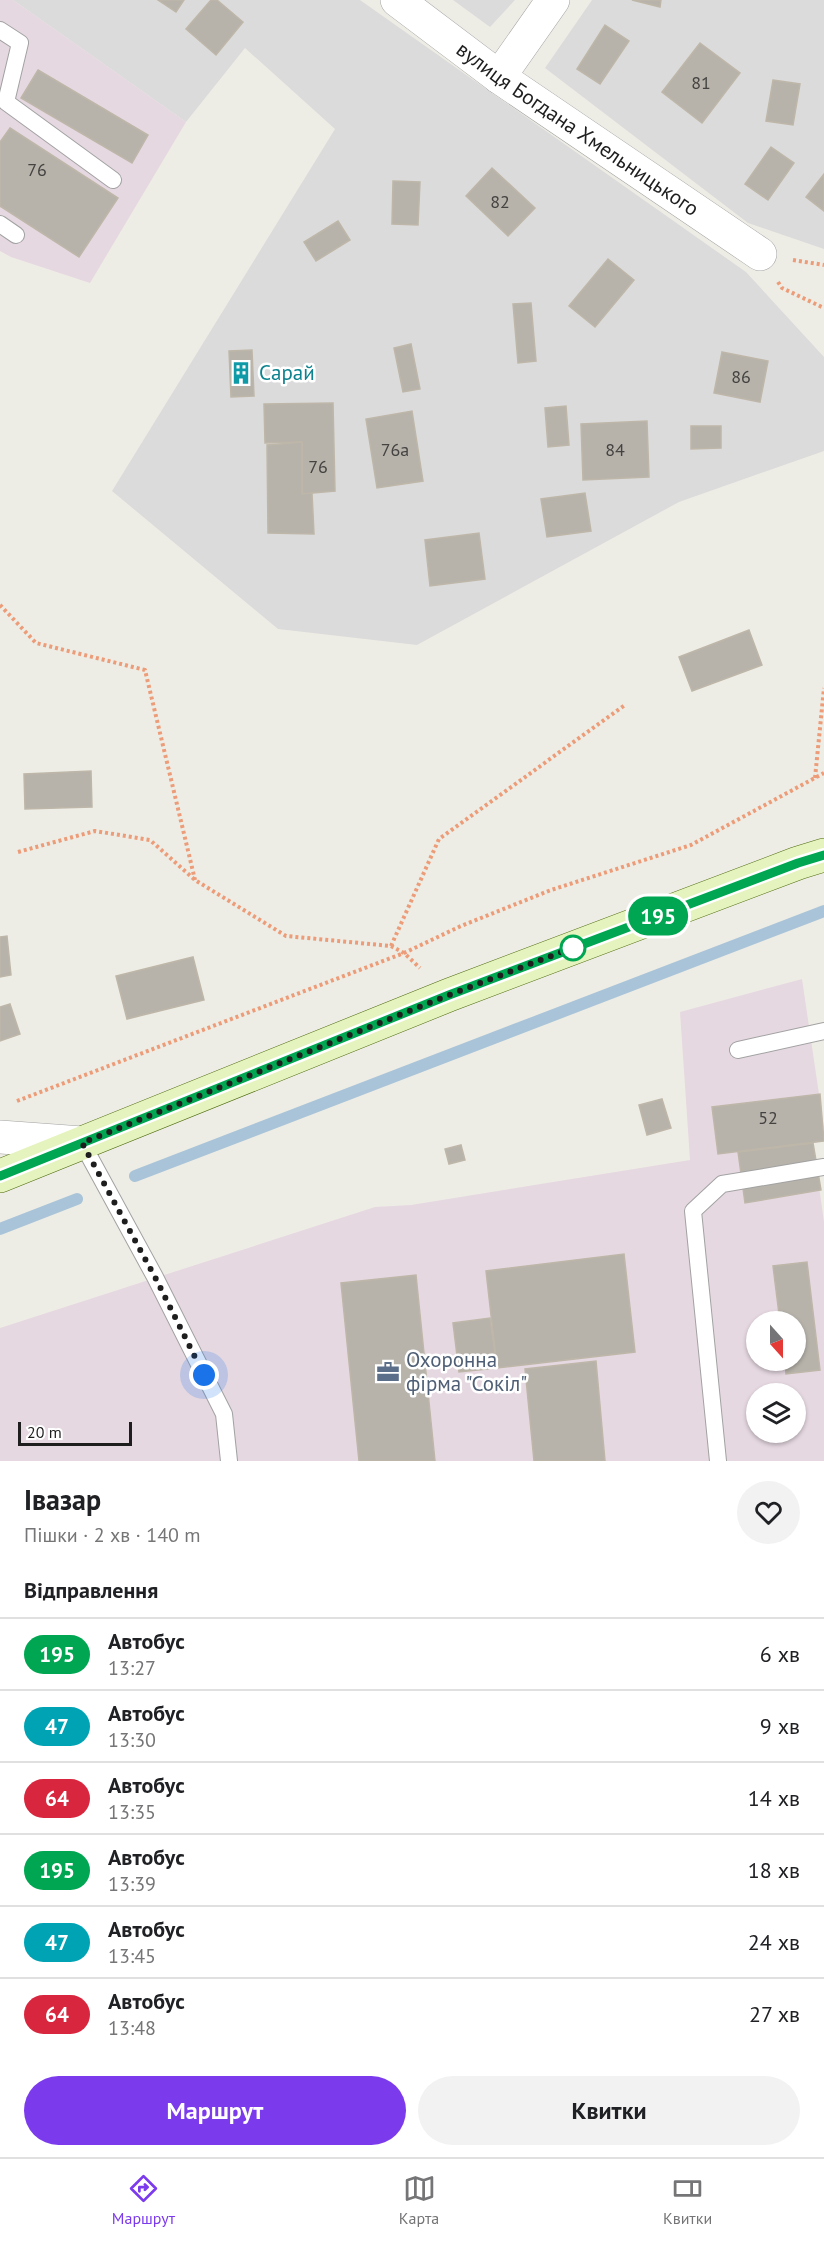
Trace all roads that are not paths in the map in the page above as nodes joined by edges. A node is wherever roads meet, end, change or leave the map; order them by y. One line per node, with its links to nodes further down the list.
1 (397, 0): 4 (street, вулиця Богдана Хмельницького)
2 (553, 0): 4 (street)
3 (0, 30): 5 (lane)
4 (498, 77): 8 (street, вулиця Богдана Хмельницького)
5 (113, 180)
6 (0, 224): 7 (lane)
7 (16, 235)
8 (760, 254)
9 (824, 855): 13 (main road)
10 (824, 1032): 11 (lane)
11 (738, 1050)
12 (0, 1137): 13 (street)
13 (82, 1143): 15 (main road); 16 (lane)
14 (824, 1167): 17 (lane)
15 (0, 1176)
16 (229, 1461)
17 (718, 1461)

